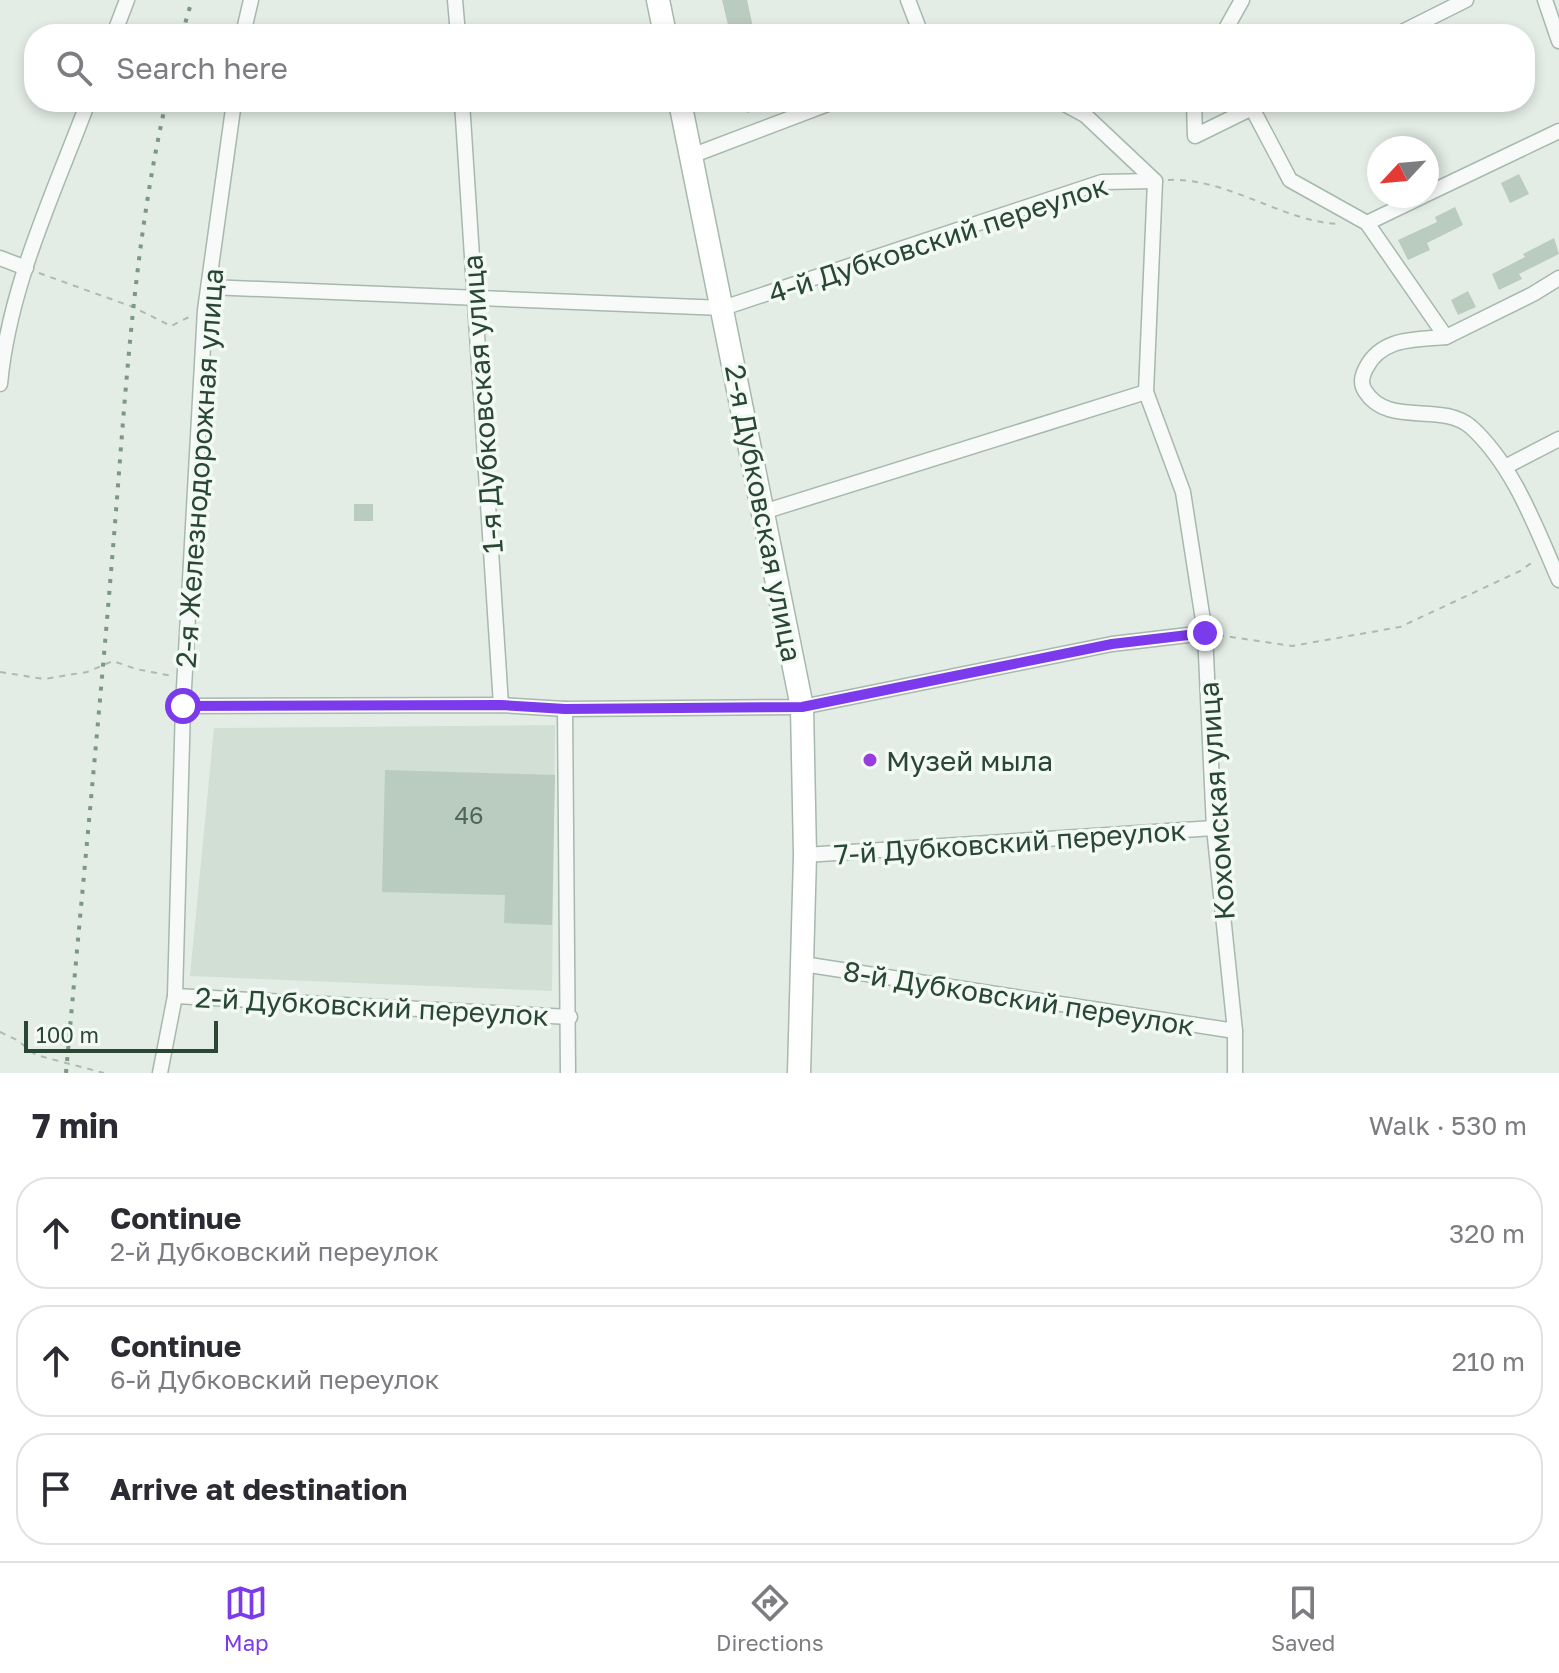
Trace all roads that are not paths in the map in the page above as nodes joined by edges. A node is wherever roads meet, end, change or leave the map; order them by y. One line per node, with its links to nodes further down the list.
1 (127, 0): 9 (street)
2 (251, 0): 10 (street)
3 (455, 0): 11 (street)
4 (658, 0): 12 (main road)
5 (908, 0): 13 (street)
6 (1242, 0): 14 (street)
7 (1466, 0): 15 (street)
8 (1545, 0): 16 (street)
9 (118, 24)
10 (245, 24)
11 (457, 24)
12 (663, 24)
13 (917, 24)
14 (1230, 24)
15 (1418, 24)
16 (1559, 41)
17 (84, 112): 33 (street)
18 (233, 112): 35 (street, 2-я Железнодорожная улица)
19 (463, 112): 36 (street, 1-я Дубковская улица)
20 (682, 112): 27 (main road, 2-я Дубковская улица)
21 (807, 112): 27 (street)
22 (1079, 112): 28 (street)
23 (1194, 112): 24 (street)
24 (1243, 112)
25 (1260, 112): 31 (street)
26 (1559, 131): 29 (street)
27 (691, 156): 37 (main road, 2-я Дубковская улица)
28 (1155, 181): 37 (street, 4-й Дубковский переулок); 40 (street, Кохомская улица)
29 (1439, 188)
30 (1398, 208): 31 (street)
31 (1367, 223): 38 (street)
32 (0, 258): 33 (street)
33 (26, 268): 39 (street)
34 (1559, 278): 38 (street)
35 (209, 287): 36 (street); 48 (street, 2-я Железнодорожная улица)
36 (476, 297): 37 (street); 47 (street, 1-я Дубковская улица)
37 (723, 308): 43 (main road, 2-я Дубковская улица)
38 (1446, 337): 42 (street)
39 (0, 384)
40 (1146, 392): 43 (street); 46 (street, Кохомская улица)
41 (1559, 439): 42 (street)
42 (1505, 467): 44 (street)
43 (763, 512): 49 (main road, 2-я Дубковская улица)
44 (1553, 548): 45 (street)
45 (1559, 580)
46 (1205, 633): 49 (street); 51 (street, Кохомская улица)
47 (501, 705): 48 (street); 50 (street)
48 (183, 706): 54 (street, 2-я Железнодорожная улица)
49 (802, 707): 50 (street); 52 (main road, 2-я Дубковская улица)
50 (565, 709): 55 (street)
51 (1214, 828): 52 (street, 7-й Дубковский переулок); 56 (street, Кохомская улица)
52 (805, 855): 53 (main road, 2-я Дубковская улица)
53 (803, 964): 56 (street, 8-й Дубковский переулок); 59 (main road, 2-я Дубковская улица)
54 (175, 996): 55 (street, 2-й Дубковский переулок); 57 (street, 2-я Железнодорожная улица)
55 (570, 1017): 58 (street)
56 (1235, 1031): 60 (street, Кохомская улица)
57 (160, 1073)
58 (568, 1073)
59 (799, 1073)
60 (1235, 1073)

